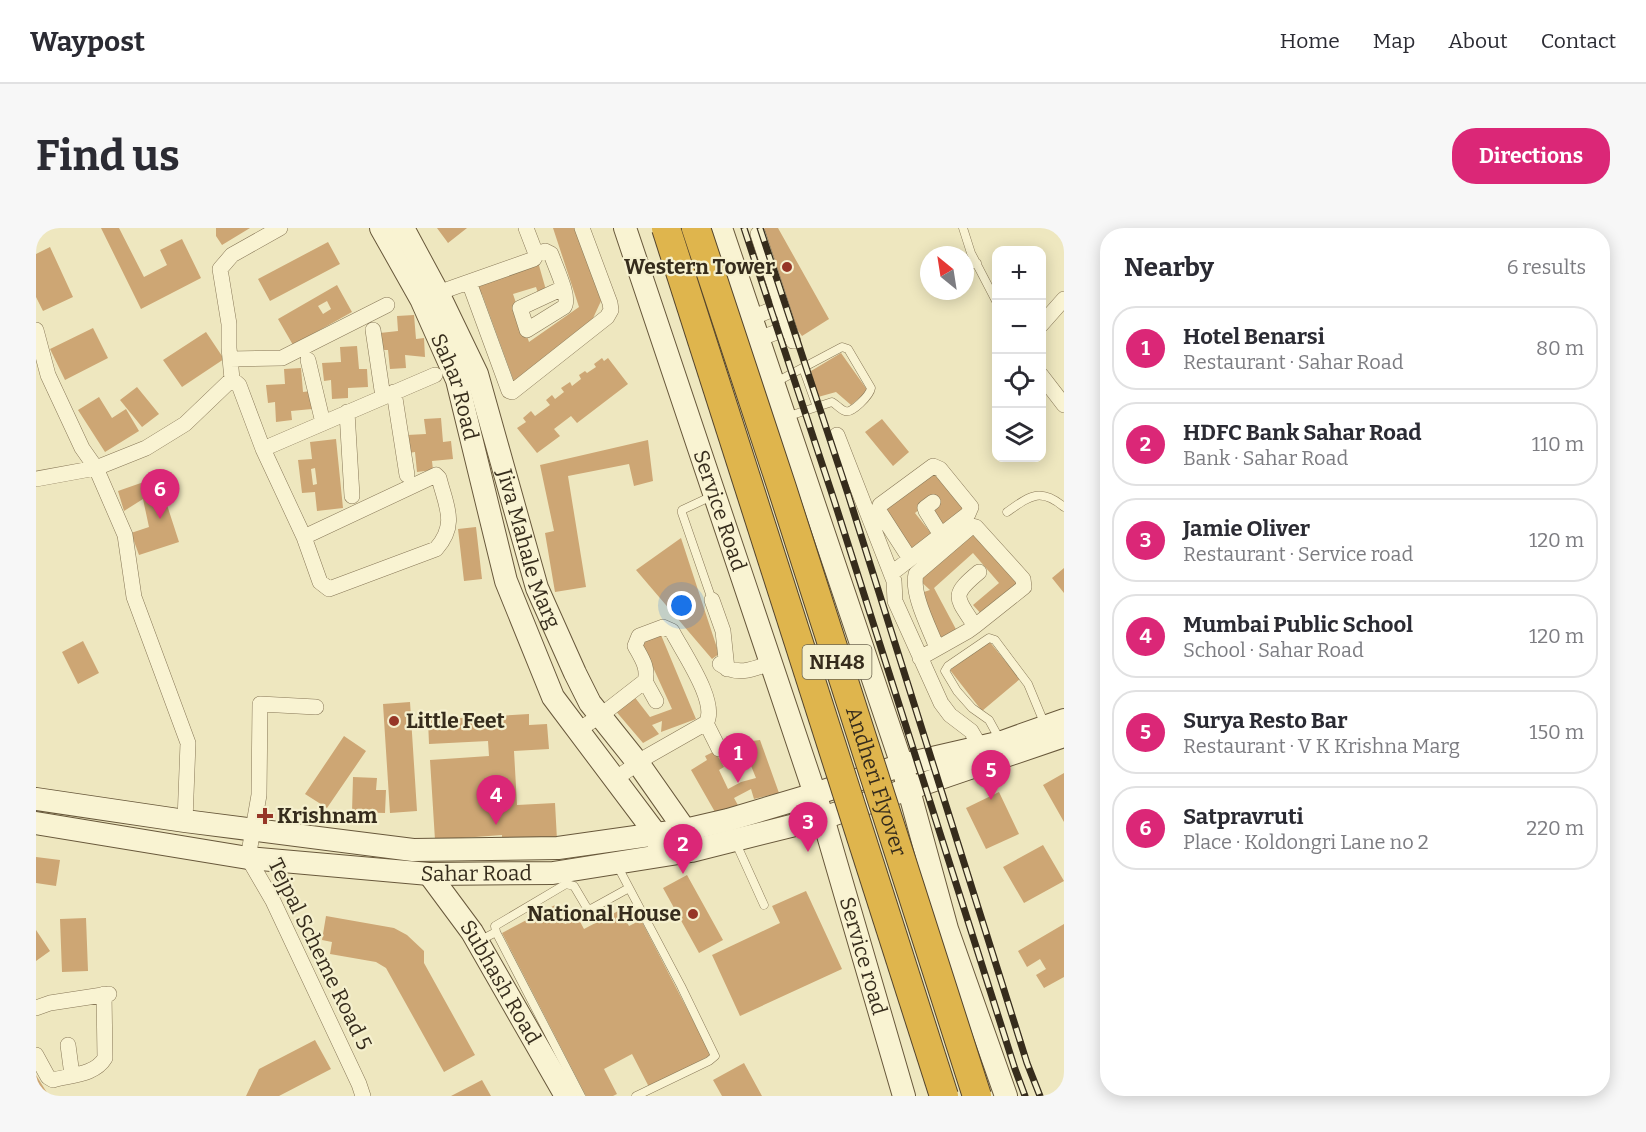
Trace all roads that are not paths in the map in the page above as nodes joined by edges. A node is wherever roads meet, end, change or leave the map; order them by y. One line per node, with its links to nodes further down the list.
1 (280, 228): 25 (street)
2 (526, 228): 11 (street)
3 (582, 228): 14 (street)
4 (625, 228): 46 (street, Service Road)
5 (666, 228): 103 (highway, Andheri Flyover / NH48, bridge)
6 (696, 228): 104 (highway, Andheri Flyover / NH48, bridge)
7 (721, 228): 22 (street)
8 (963, 228): 12 (lane)
9 (393, 230): 16 (street, Jiva Mahale Marg)
10 (758, 234): 20 (street)
11 (536, 254): 14 (street); 15 (street)
12 (977, 263): 13 (lane); 18 (lane)
13 (974, 264)
14 (469, 282): 16 (street)
15 (563, 288)
16 (430, 296): 38 (street, Jiva Mahale Marg); 40 (street, Sahar Road)
17 (1064, 299): 21 (street)
18 (996, 300)
19 (387, 305): 25 (street)
20 (782, 306): 22 (street); 22 (street)
21 (1046, 319)
22 (755, 329): 31 (street)
23 (36, 330): 42 (street)
24 (373, 330): 32 (street)
25 (230, 359): 29 (street)
26 (308, 360): 37 (street)
27 (803, 368): 31 (lane); 34 (lane); 34 (lane)
28 (435, 375): 32 (street)
29 (232, 379): 41 (street); 42 (street)
30 (1046, 382): 33 (street)
31 (773, 384): 36 (street)
32 (388, 394): 35 (street); 43 (street)
33 (1064, 405)
34 (817, 407): 36 (lane)
35 (347, 412): 37 (street); 47 (street)
36 (785, 418): 74 (street)
37 (323, 423): 41 (street)
38 (494, 434): 40 (street); 45 (street, Jiva Mahale Marg)
39 (837, 435): 56 (street)
40 (471, 440): 48 (street, Sahar Road)
41 (263, 449): 53 (street)
42 (96, 468): 44 (street); 80 (street)
43 (407, 475)
44 (36, 479)
45 (510, 491): 48 (street); 58 (street, Jiva Mahale Marg)
46 (714, 495): 57 (lane); 63 (street, Service Road)
47 (352, 496)
48 (487, 499): 60 (street, Sahar Road)
49 (933, 502): 52 (street)
50 (1064, 507): 51 (lane)
51 (1007, 512)
52 (941, 535): 54 (street); 54 (street)
53 (304, 537): 53 (street)
54 (910, 559): 56 (street)
55 (980, 572): 59 (street)
56 (892, 573): 62 (street)
57 (711, 597): 63 (street)
58 (553, 625): 60 (street); 67 (street, Jiva Mahale Marg)
59 (975, 626): 61 (street); 61 (street)
60 (527, 635): 70 (street, Sahar Road)
61 (937, 648): 62 (street)
62 (920, 658): 71 (street)
63 (770, 663): 77 (street, Service Road)
64 (645, 681): 65 (street); 67 (street); 68 (street)
65 (656, 701)
66 (316, 707): 82 (street, Tejpal Scheme Road 5)
67 (600, 716): 70 (street); 73 (street, Jiva Mahale Marg)
68 (706, 723): 72 (street); 73 (street)
69 (1058, 728): 71 (street, Sahar Road); 71 (lane); 76 (street, Sahar Road)
70 (578, 730): 75 (street, Sahar Road)
71 (991, 745): 74 (street, Sahar Road)
72 (719, 749)
73 (638, 763): 75 (street); 84 (street, Jiva Mahale Marg)
74 (902, 765): 76 (street); 77 (street, Sahar Road)
75 (615, 778): 83 (street, Sahar Road)
76 (909, 790): 79 (street, Sahar Road); 105 (street)
77 (815, 794): 79 (street, Service road); 84 (street, Sahar Road)
78 (36, 799): 80 (street, Sahar Road)
79 (823, 818): 85 (street, Sahar Road); 102 (street, Service road)
80 (185, 821): 82 (street, Sahar Road)
81 (36, 823): 88 (street, Sahar Road)
82 (254, 830): 86 (street, Sahar Road); 88 (street, Tejpal Scheme Road 5)
83 (656, 834): 84 (street, Sahar Road); 86 (street, Sahar Road); 87 (street)
84 (688, 840): 85 (street, Sahar Road); 87 (street, Sahar Road)
85 (735, 840): 92 (lane)
86 (430, 850): 90 (street)
87 (662, 856): 89 (street, Sahar Road)
88 (248, 858): 90 (street, Sahar Road); 98 (street, Tejpal Scheme Road 5)
89 (616, 864): 90 (street, Sahar Road); 91 (lane)
90 (429, 874): 93 (street, Subhash Road)
91 (629, 888): 93 (lane); 101 (lane)
92 (764, 905)
93 (487, 937): 99 (street, Subhash Road); 100 (lane)
94 (36, 1008): 97 (street)
95 (68, 1045): 97 (street)
96 (36, 1054): 97 (street)
97 (72, 1075)
98 (363, 1096)
99 (566, 1096)
100 (581, 1096)
101 (636, 1096)
102 (904, 1096)
103 (945, 1096)
104 (977, 1096)
105 (1006, 1096)

